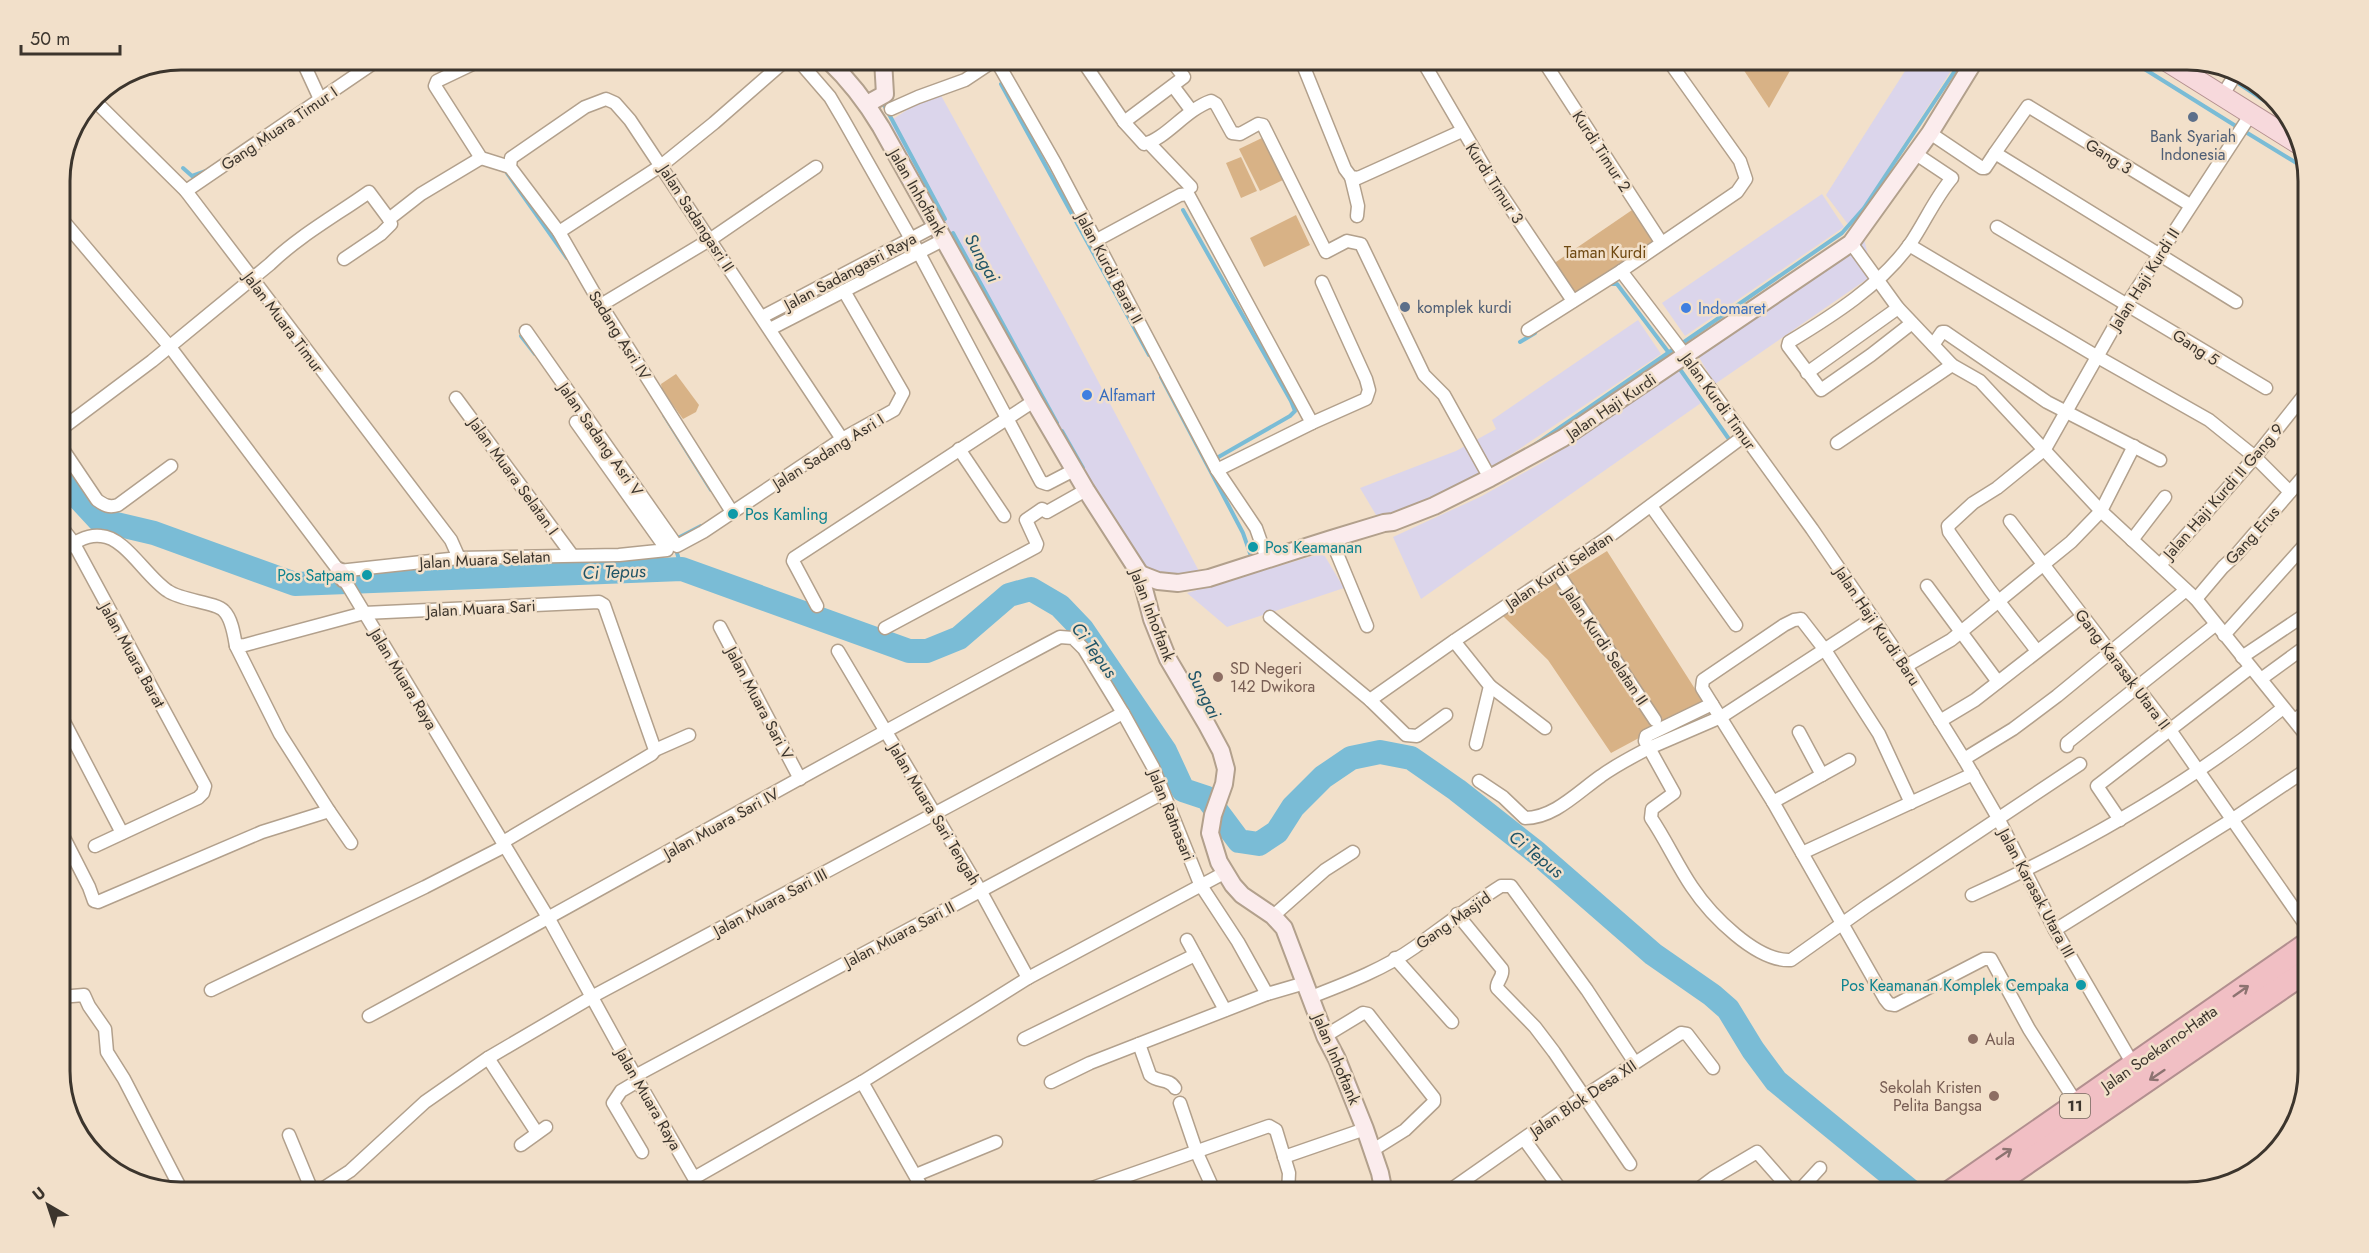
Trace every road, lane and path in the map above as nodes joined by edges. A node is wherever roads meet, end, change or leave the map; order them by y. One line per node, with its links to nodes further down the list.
1 (307, 70): 21 (street)
2 (361, 70): 21 (street, Gang Muara Timur I)
3 (462, 70): 34 (street)
4 (775, 70): 36 (street)
5 (807, 70): 49 (street)
6 (839, 70): 22 (main road, Jalan Inhoftank)
7 (884, 70): 22 (main road)
8 (984, 70): 24 (street)
9 (1002, 70): 50 (street, Jalan Kurdi Barat II)
10 (1089, 70): 27 (street)
11 (1179, 70): 19 (street)
12 (1305, 70): 38 (street)
13 (1428, 70): 28 (street, Kurdi Timur 3)
14 (1549, 70): 51 (street, Kurdi Timur 2)
15 (1675, 70): 51 (street)
16 (1969, 70): 29 (main road, Jalan Haji Kurdi)
17 (2181, 70): 20 (main road)
18 (2232, 80): 20 (street)
19 (1173, 86): 25 (street); 27 (street)
20 (2222, 96): 26 (main road)
21 (320, 99): 40 (street, Gang Muara Timur I)
22 (867, 104): 47 (main road, Jalan Inhoftank)
23 (100, 106): 40 (street, Jalan Muara Timur)
24 (891, 110)
25 (1191, 110): 31 (street); 99 (street)
26 (2251, 114): 30 (main road); 41 (street, Jalan Haji Kurdi II)
27 (1124, 122): 31 (street)
28 (1462, 131): 38 (street); 62 (street, Kurdi Timur 3)
29 (1930, 133): 32 (street); 33 (main road, Jalan Haji Kurdi)
30 (2289, 138)
31 (1149, 143): 39 (street)
32 (1995, 153): 41 (street, Gang 3); 55 (street)
33 (1916, 154): 52 (main road, Jalan Haji Kurdi); 53 (street)
34 (481, 158): 35 (street); 43 (street)
35 (508, 165): 36 (street, Jalan Sadangasri II); 46 (street, Sadang Asri IV)
36 (662, 165): 46 (street); 48 (street, Jalan Sadangasri II)
37 (816, 167): 48 (street)
38 (1351, 177): 42 (street)
39 (1191, 187)
40 (186, 191): 58 (street, Jalan Muara Timur)
41 (2190, 205): 55 (street, Jalan Haji Kurdi II)
42 (1357, 216)
43 (388, 219): 56 (street); 58 (street)
44 (1997, 227): 64 (street, Gang 5)
45 (71, 230): 73 (street, Jalan Muara Raya)
46 (559, 232): 65 (street, Sadang Asri IV)
47 (941, 232): 49 (street, Jalan Sadangasri Raya); 54 (street, Jalan Sadangasri Raya); 80 (main road, Jalan Inhoftank)
48 (711, 239): 65 (street); 67 (street, Jalan Sadangasri II)
49 (911, 240): 54 (street); 67 (street, Jalan Sadangasri Raya)
50 (1095, 241): 86 (street); 98 (street, Jalan Kurdi Barat II)
51 (1661, 242): 57 (street)
52 (1851, 243): 59 (street); 74 (main road, Jalan Haji Kurdi)
53 (1909, 245): 59 (street); 75 (street)
54 (919, 253): 61 (street, Jalan Sadangasri Raya); 83 (street)
55 (2159, 256): 63 (street); 64 (street, Jalan Haji Kurdi II)
56 (344, 259)
57 (1621, 271): 62 (street); 74 (street, Jalan Kurdi Timur)
58 (251, 279): 73 (street); 117 (street, Jalan Muara Timur)
59 (1876, 280): 66 (street); 77 (street)
60 (1322, 282): 86 (street)
61 (844, 291): 69 (street, Jalan Sadangasri Raya); 88 (street, Jalan Sadang Asri I)
62 (1573, 301): 70 (street)
63 (2236, 302)
64 (2127, 304): 75 (street, Jalan Haji Kurdi II); 78 (street, Gang 5)
65 (601, 305): 106 (street, Sadang Asri IV)
66 (1898, 308): 68 (street); 77 (street)
67 (762, 317): 69 (street, Jalan Sadangasri II)
68 (1912, 322): 72 (street); 77 (street)
69 (770, 329): 88 (street, Jalan Sadangasri II)
70 (1528, 330)
71 (525, 331): 114 (street, Jalan Sadang Asri V)
72 (1933, 345): 76 (street); 82 (street)
73 (170, 346): 84 (street); 123 (street, Jalan Muara Raya)
74 (1681, 349): 87 (street, Jalan Kurdi Timur); 99 (main road, Jalan Haji Kurdi)
75 (2096, 356): 82 (street, Jalan Haji Kurdi II); 93 (street)
76 (1952, 365): 89 (street); 92 (street)
77 (1807, 373)
78 (2266, 388)
79 (456, 398): 116 (street, Jalan Muara Selatan I)
80 (1034, 401): 83 (street); 97 (main road, Jalan Inhoftank)
81 (2298, 403): 93 (street, Jalan Haji Kurdi II Gang 9)
82 (2065, 411): 90 (street); 92 (street, Jalan Haji Kurdi II)
83 (1008, 418): 91 (street); 97 (street)
84 (71, 422)
85 (576, 422): 114 (street)
86 (1312, 423): 98 (street)
87 (1744, 436): 104 (street, Jalan Kurdi Selatan); 109 (street, Jalan Kurdi Timur)
88 (842, 439): 106 (street, Jalan Sadang Asri I)
89 (1837, 443)
90 (2134, 446): 94 (street); 105 (street)
91 (959, 449): 107 (street); 128 (street)
92 (2045, 449): 105 (street); 127 (street)
93 (2255, 456): 102 (street); 120 (street, Jalan Haji Kurdi II Gang 9)
94 (2160, 460)
95 (71, 461): 96 (street)
96 (171, 466)
97 (1074, 470): 101 (main road, Jalan Inhoftank)
98 (1217, 470): 118 (street, Jalan Kurdi Barat II)
99 (1488, 476): 110 (main road, Jalan Haji Kurdi)
100 (2298, 483): 102 (street, Gang Erus)
101 (1086, 490): 122 (main road, Jalan Inhoftank); 138 (street)
102 (2290, 492): 126 (street, Gang Erus)
103 (2165, 497): 112 (street)
104 (1651, 506): 121 (street, Jalan Kurdi Selatan); 134 (street)
105 (2101, 511): 112 (street); 119 (street)
106 (732, 512): 114 (street, Jalan Sadang Asri I)
107 (1004, 516)
108 (2010, 521): 119 (street, Gang Karasak Utara II)
109 (1814, 533): 132 (street, Jalan Haji Kurdi Baru)
110 (1331, 539): 118 (main road, Jalan Haji Kurdi); 136 (street)
111 (71, 540): 113 (street, Jalan Muara Barat)
112 (2132, 540): 120 (street)
113 (73, 543): 143 (street); 194 (street, Jalan Muara Barat)
114 (673, 544): 116 (street, Jalan Muara Selatan)
115 (2298, 552): 140 (street)
116 (572, 555): 117 (street, Jalan Muara Selatan)
117 (459, 558): 123 (street, Jalan Muara Selatan)
118 (1267, 560): 122 (main road, Jalan Haji Kurdi)
119 (2043, 563): 127 (street); 130 (street, Gang Karasak Utara II)
120 (2160, 565): 125 (street)
121 (1557, 572): 142 (street, Jalan Kurdi Selatan); 163 (street, Jalan Kurdi Selatan II)
122 (1140, 574): 202 (main road, Jalan Inhoftank)
123 (341, 575): 129 (street, Jalan Muara Raya)
124 (1927, 586): 139 (street)
125 (2186, 590): 126 (street); 147 (street)
126 (2196, 599): 135 (street)
127 (1998, 601): 139 (street); 146 (street)
128 (817, 606)
129 (364, 613): 143 (street, Jalan Muara Sari); 176 (street, Jalan Muara Sari); 196 (street, Jalan Muara Raya)
130 (2083, 616): 146 (street); 147 (street, Gang Karasak Utara II)
131 (1270, 617): 156 (street)
132 (1873, 618): 144 (street); 150 (street, Jalan Haji Kurdi Baru)
133 (2298, 619): 149 (street)
134 (1736, 625)
135 (2215, 625): 140 (street); 155 (street)
136 (1367, 626)
137 (720, 627): 184 (street, Jalan Muara Sari V)
138 (885, 628)
139 (1961, 633): 150 (street); 153 (street)
140 (2224, 636): 149 (street)
141 (1073, 638): 159 (street, Jalan Ratnasari); 168 (street, Jalan Muara Sari IV)
142 (1454, 641): 154 (street); 156 (street, Jalan Kurdi Selatan)
143 (240, 645): 189 (street)
144 (1825, 650): 157 (street); 161 (street); 188 (street)
145 (838, 651): 168 (street, Jalan Muara Sari Tengah)
146 (2037, 651): 153 (street)
147 (2111, 652): 155 (street, Gang Karasak Utara II); 177 (street)
148 (2298, 652): 152 (street)
149 (2242, 657): 151 (street)
150 (1906, 666): 165 (street, Jalan Haji Kurdi Baru)
151 (2250, 668): 152 (street); 169 (street)
152 (2261, 679): 158 (street)
153 (1998, 682): 165 (street)
154 (1490, 686): 167 (street); 173 (street)
155 (2137, 688): 169 (street, Gang Karasak Utara II); 174 (street)
156 (1370, 700): 160 (street)
157 (1712, 704): 161 (street); 175 (street)
158 (2283, 708): 164 (street); 180 (street)
159 (1123, 713): 186 (street, Jalan Ratnasari); 190 (street, Jalan Muara Sari III)
160 (1446, 715)
161 (1721, 717): 175 (street); 187 (street)
162 (2298, 718): 164 (street)
163 (1655, 720)
164 (2295, 720): 166 (street)
165 (1940, 721): 177 (street, Jalan Karasak Utara III)
166 (2298, 724)
167 (1545, 728)
168 (885, 730): 184 (street, Jalan Muara Sari IV); 190 (street, Jalan Muara Sari Tengah)
169 (2170, 730): 180 (street, Gang Karasak Utara II); 193 (street)
170 (1799, 732): 182 (street)
171 (71, 735): 194 (street)
172 (689, 735): 176 (street)
173 (1476, 744)
174 (2067, 746)
175 (1649, 748): 185 (street); 209 (street)
176 (655, 750): 196 (street)
177 (1964, 759): 181 (street, Jalan Karasak Utara III)
178 (1849, 760): 182 (street)
179 (2080, 764): 191 (street)
180 (2199, 772): 192 (street, Gang Karasak Utara II); 193 (street)
181 (1973, 774): 188 (street); 191 (street, Jalan Karasak Utara III)
182 (1822, 775): 187 (street)
183 (2298, 775): 192 (street)
184 (800, 779): 208 (street, Jalan Muara Sari IV)
185 (1479, 781)
186 (1163, 793): 202 (street, Jalan Ratnasari); 203 (street, Jalan Muara Sari II)
187 (1773, 802): 200 (street)
188 (1911, 803): 200 (street)
189 (328, 812): 195 (street); 198 (street)
190 (934, 815): 203 (street, Jalan Muara Sari Tengah); 221 (street, Jalan Muara Sari III)
191 (1998, 818): 201 (street, Jalan Karasak Utara III); 209 (street)
192 (2233, 819): 206 (street, Gang Karasak Utara II); 210 (street)
193 (2120, 820): 201 (street)
194 (122, 833): 197 (street)
195 (351, 843)
196 (504, 844): 208 (street, Jalan Muara Raya); 218 (street)
197 (95, 846)
198 (71, 851)
199 (1353, 852): 207 (street)
200 (1802, 853): 209 (street)
201 (2024, 872): 204 (street); 210 (street, Jalan Karasak Utara III)
202 (1214, 878): 207 (main road, Jalan Inhoftank); 216 (street); 219 (street, Jalan Ratnasari)
203 (980, 891): 216 (street, Jalan Muara Sari Tengah); 233 (street, Jalan Muara Sari II)
204 (1972, 896)
205 (1457, 914): 214 (street, Gang Masjid); 230 (street, Gang Masjid); 237 (street)
206 (2298, 914)
207 (1273, 916): 217 (main road, Jalan Inhoftank)
208 (549, 919): 221 (street, Jalan Muara Raya); 223 (street, Jalan Muara Sari IV)
209 (1842, 923): 239 (street)
210 (2055, 930): 231 (street, Jalan Karasak Utara III)
211 (1187, 940): 213 (street)
212 (2298, 952): 225 (highway, Jalan Soekarno-Hatta / 11, one-way to 212)
213 (1195, 955): 222 (street); 227 (street)
214 (1395, 958): 217 (street, Gang Masjid); 224 (street)
215 (2298, 975): 225 (highway, Jalan Soekarno-Hatta / 11)
216 (1028, 978): 234 (street)
217 (1303, 988): 219 (street, Gang Masjid); 226 (main road, Jalan Inhoftank)
218 (211, 990)
219 (1267, 994): 222 (street, Gang Masjid)
220 (71, 996): 252 (street)
221 (593, 996): 229 (street, Jalan Muara Sari III); 233 (street, Jalan Muara Raya)
222 (1225, 1010): 228 (street, Gang Masjid)
223 (369, 1016)
224 (1452, 1022)
225 (2199, 1033): 231 (highway, Jalan Soekarno-Hatta / 11); 266 (highway, Jalan Soekarno-Hatta / 11, one-way to 266)
226 (1325, 1036): 240 (main road, Jalan Inhoftank); 245 (street)
227 (1024, 1039)
228 (1140, 1044): 235 (street, Gang Masjid); 236 (street)
229 (488, 1058): 244 (street); 254 (street, Jalan Muara Sari III)
230 (1635, 1063): 232 (street, Jalan Blok Desa XII); 237 (street, Jalan Blok Desa XII)
231 (2134, 1066): 239 (highway, Jalan Soekarno-Hatta / 11)
232 (1713, 1068)
233 (637, 1079): 234 (street, Jalan Muara Raya); 246 (street, Jalan Muara Sari II)
234 (862, 1082): 251 (street)
235 (1051, 1082)
236 (1175, 1088)
237 (1583, 1097): 242 (street, Jalan Blok Desa XII); 249 (street)
238 (1180, 1103): 247 (street)
239 (2077, 1104): 265 (highway, Jalan Soekarno-Hatta / 11, one-way to 239)
240 (1365, 1129): 245 (main road, Jalan Inhoftank); 248 (street)
241 (289, 1135): 253 (street)
242 (1524, 1139): 260 (street, Jalan Blok Desa XII); 261 (street)
243 (996, 1142): 251 (street)
244 (521, 1145)
245 (1373, 1150): 259 (main road, Jalan Inhoftank)
246 (642, 1152)
247 (1197, 1153): 248 (street); 256 (street); 257 (street)
248 (1284, 1157): 258 (street)
249 (1630, 1164)
250 (1820, 1168): 264 (street)
251 (916, 1175): 255 (street)
252 (177, 1182)
253 (310, 1182)
254 (332, 1182)
255 (920, 1182)
256 (1111, 1182)
257 (1210, 1182)
258 (1289, 1182)
259 (1381, 1182)
260 (1462, 1182)
261 (1555, 1182)
262 (1710, 1182): 263 (street)
263 (1785, 1182)
264 (1806, 1182)
265 (1964, 1182)
266 (1997, 1182)

